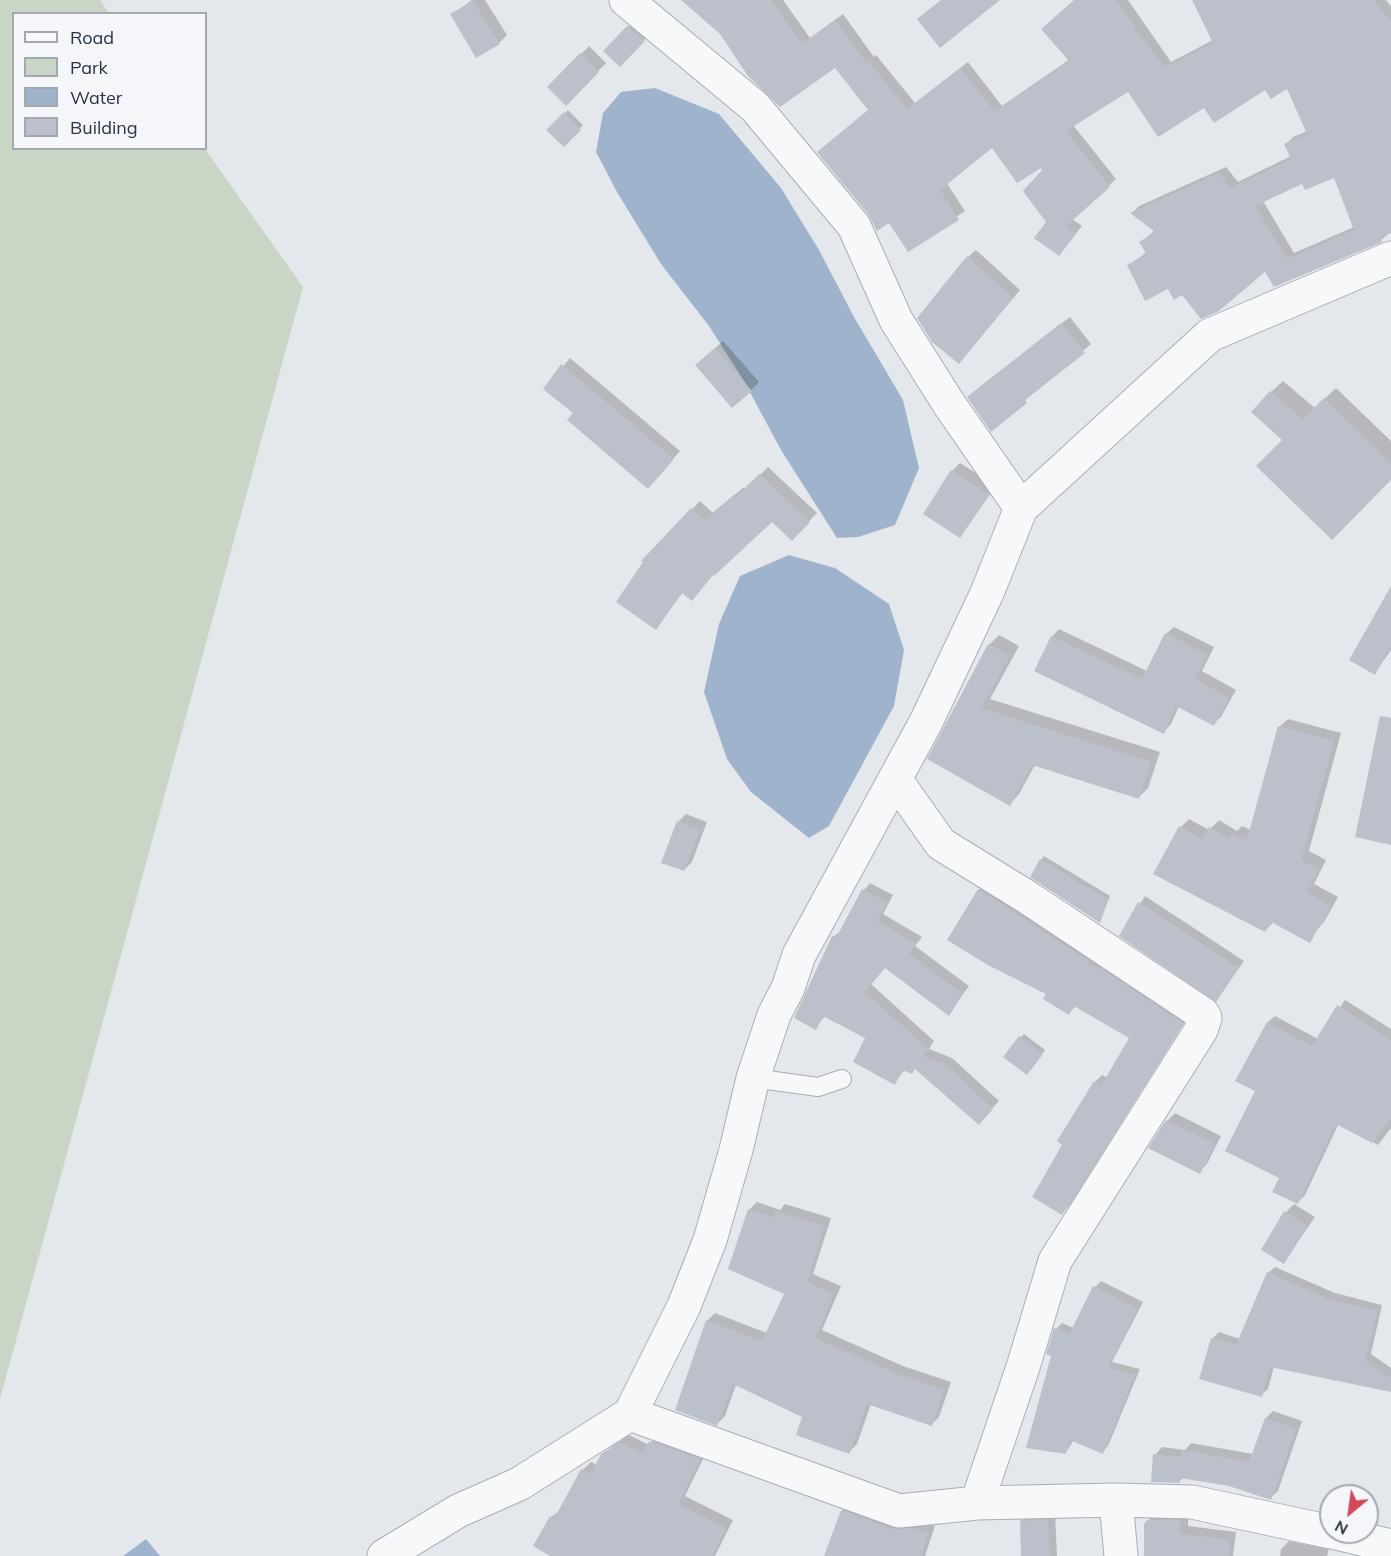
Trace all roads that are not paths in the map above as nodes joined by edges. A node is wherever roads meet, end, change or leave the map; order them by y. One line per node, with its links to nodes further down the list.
1 (626, 0): 3 (street)
2 (1391, 258): 3 (street)
3 (1021, 508): 4 (street)
4 (895, 779): 5 (street); 9 (street)
5 (753, 1078): 6 (lane); 7 (street)
6 (842, 1079)
7 (630, 1413): 9 (street); 11 (street)
8 (1116, 1500): 9 (street); 10 (street); 12 (street)
9 (977, 1503)
10 (1319, 1529)
11 (384, 1556)
12 (1121, 1556)

